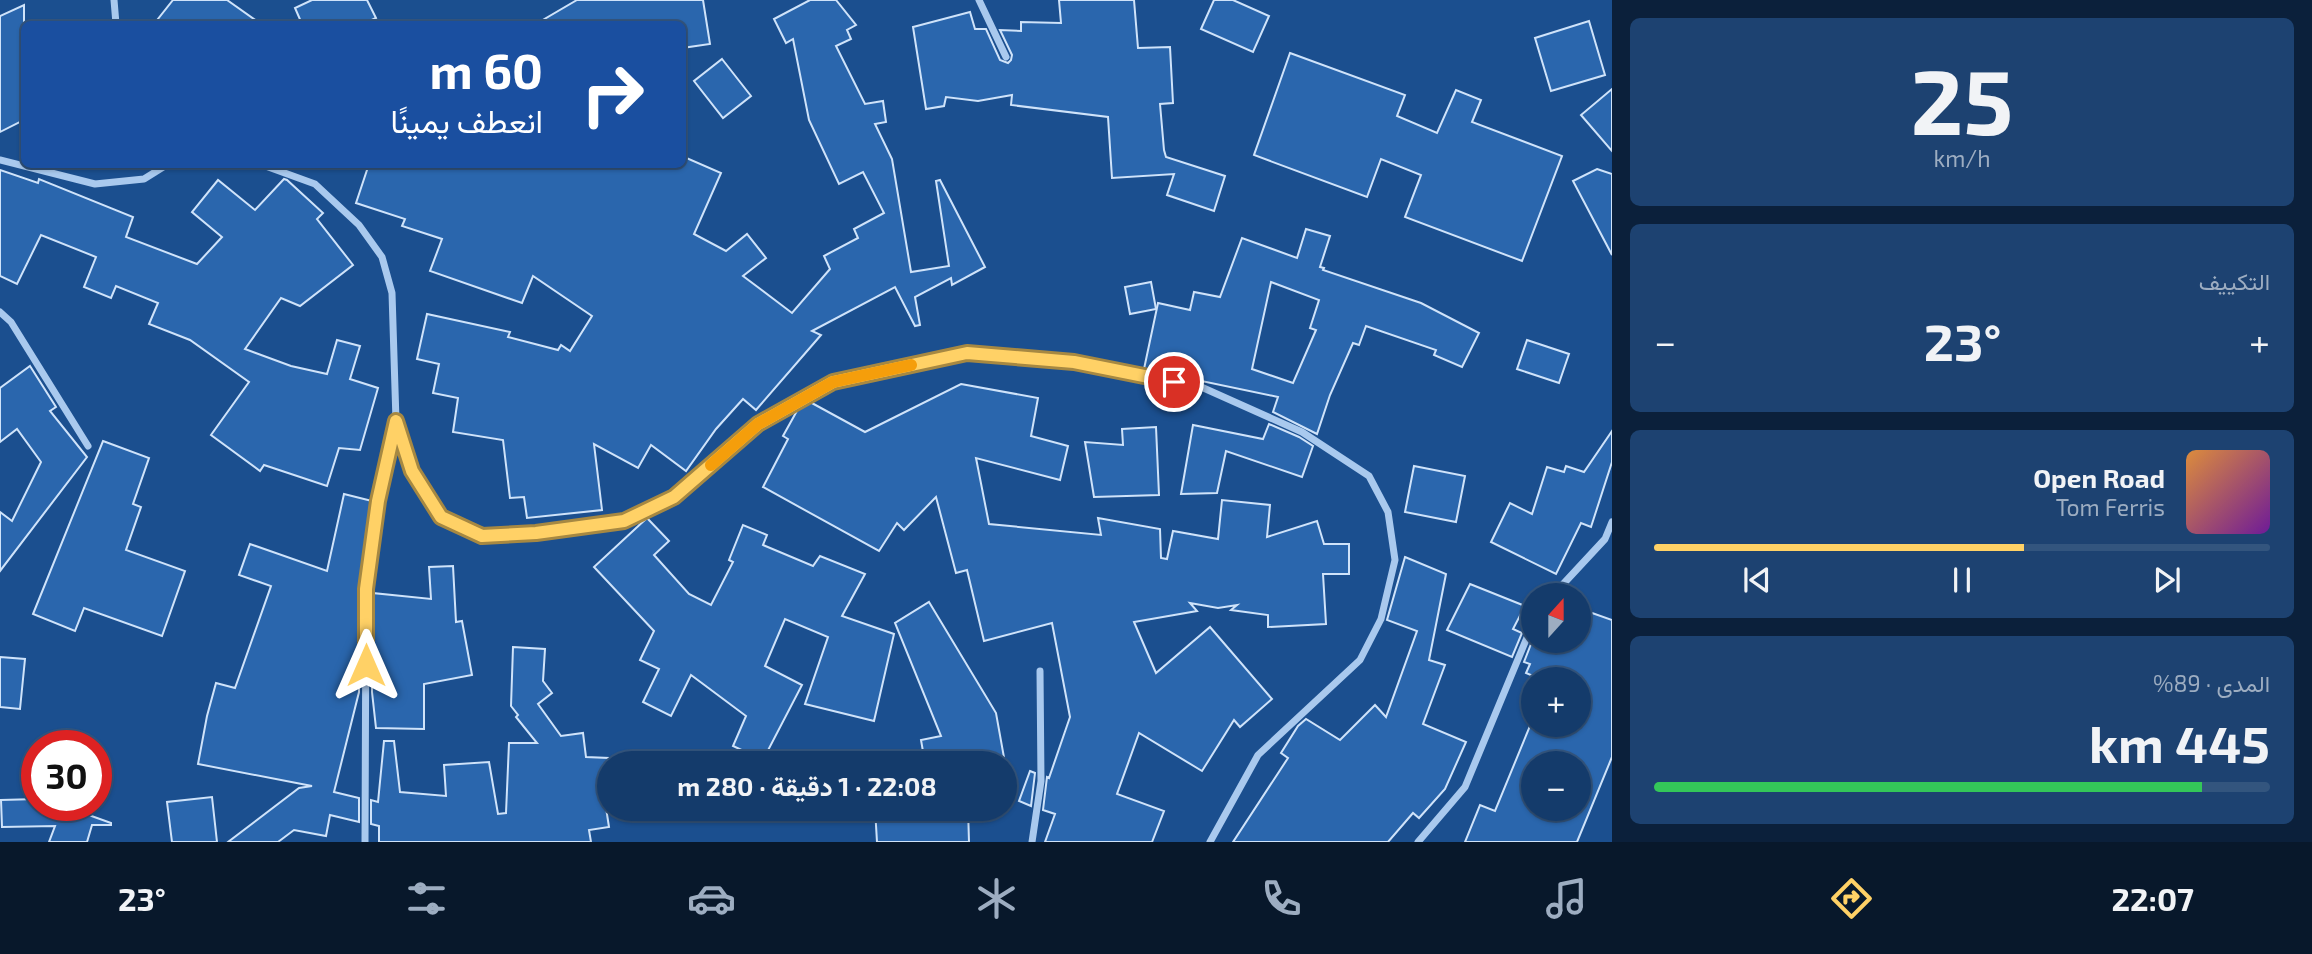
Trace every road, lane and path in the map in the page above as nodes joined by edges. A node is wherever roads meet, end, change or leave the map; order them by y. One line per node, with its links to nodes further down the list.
1 (114, 0): 3 (street)
2 (979, 0): 4 (street)
3 (116, 21)
4 (1006, 57)
5 (0, 160): 6 (street)
6 (21, 165)
7 (32, 168): 8 (street)
8 (162, 168)
9 (271, 168): 11 (street)
10 (0, 312): 12 (street)
11 (396, 421): 17 (street); 19 (street)
12 (88, 446)
13 (1612, 522): 14 (street)
14 (1564, 583)
15 (1521, 652): 20 (street)
16 (1040, 671): 18 (street)
17 (365, 842)
18 (1032, 842)
19 (1210, 842)
20 (1418, 842)

